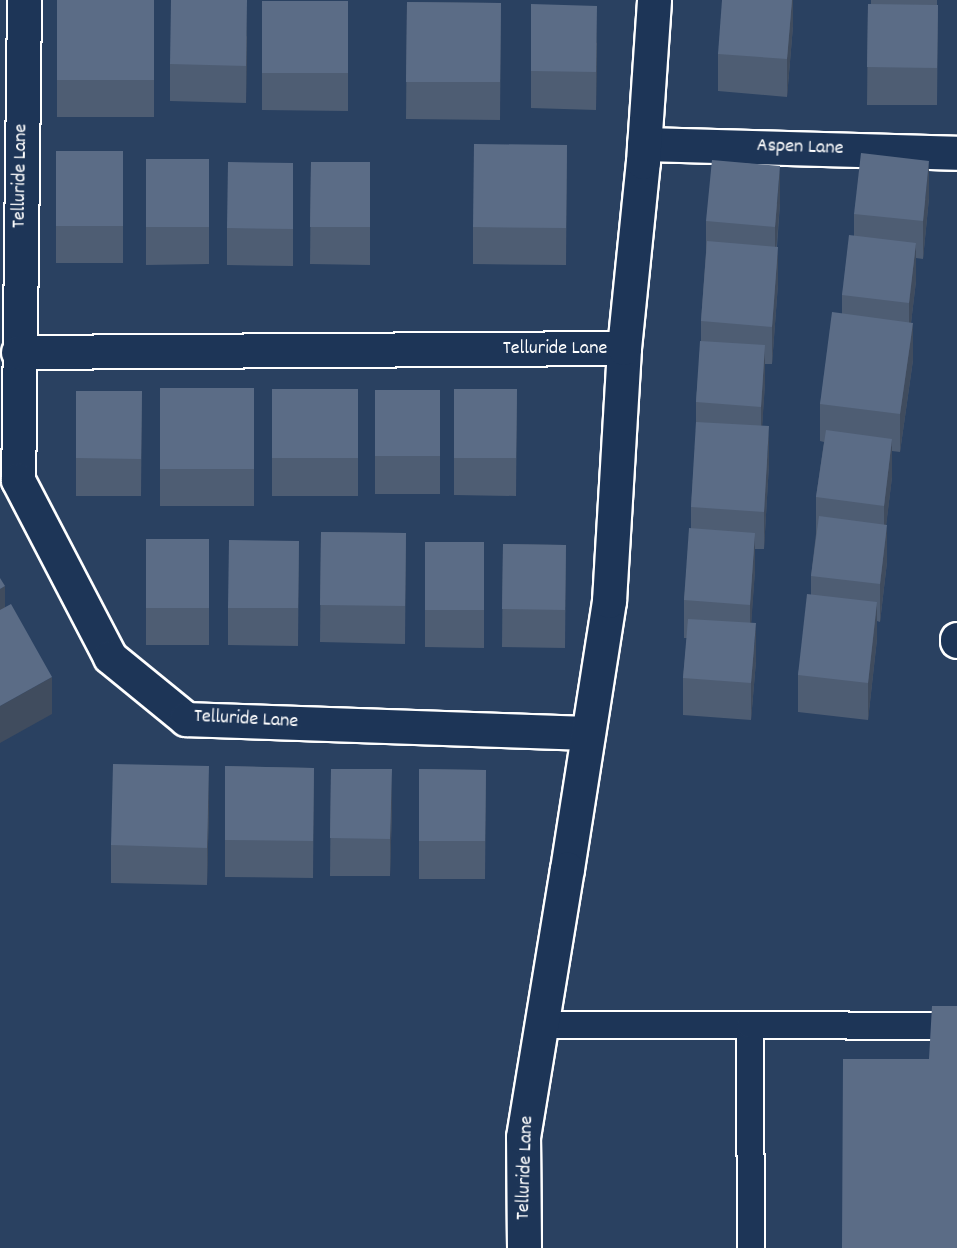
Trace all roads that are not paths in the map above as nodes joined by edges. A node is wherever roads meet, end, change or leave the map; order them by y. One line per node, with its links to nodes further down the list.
1 (24, 0): 6 (street, Telluride Lane)
2 (654, 0): 3 (street, Telluride Lane)
3 (644, 144): 4 (street, Aspen Lane); 5 (street, Telluride Lane)
4 (957, 153)
5 (624, 348): 6 (street, Telluride Lane); 7 (street, Telluride Lane)
6 (18, 352): 7 (street, Telluride Lane)
7 (586, 733): 8 (street, Telluride Lane)
8 (542, 1025): 9 (lane); 11 (street, Telluride Lane)
9 (750, 1025): 10 (lane); 12 (lane)
10 (957, 1026)
11 (524, 1248)
12 (751, 1248)

